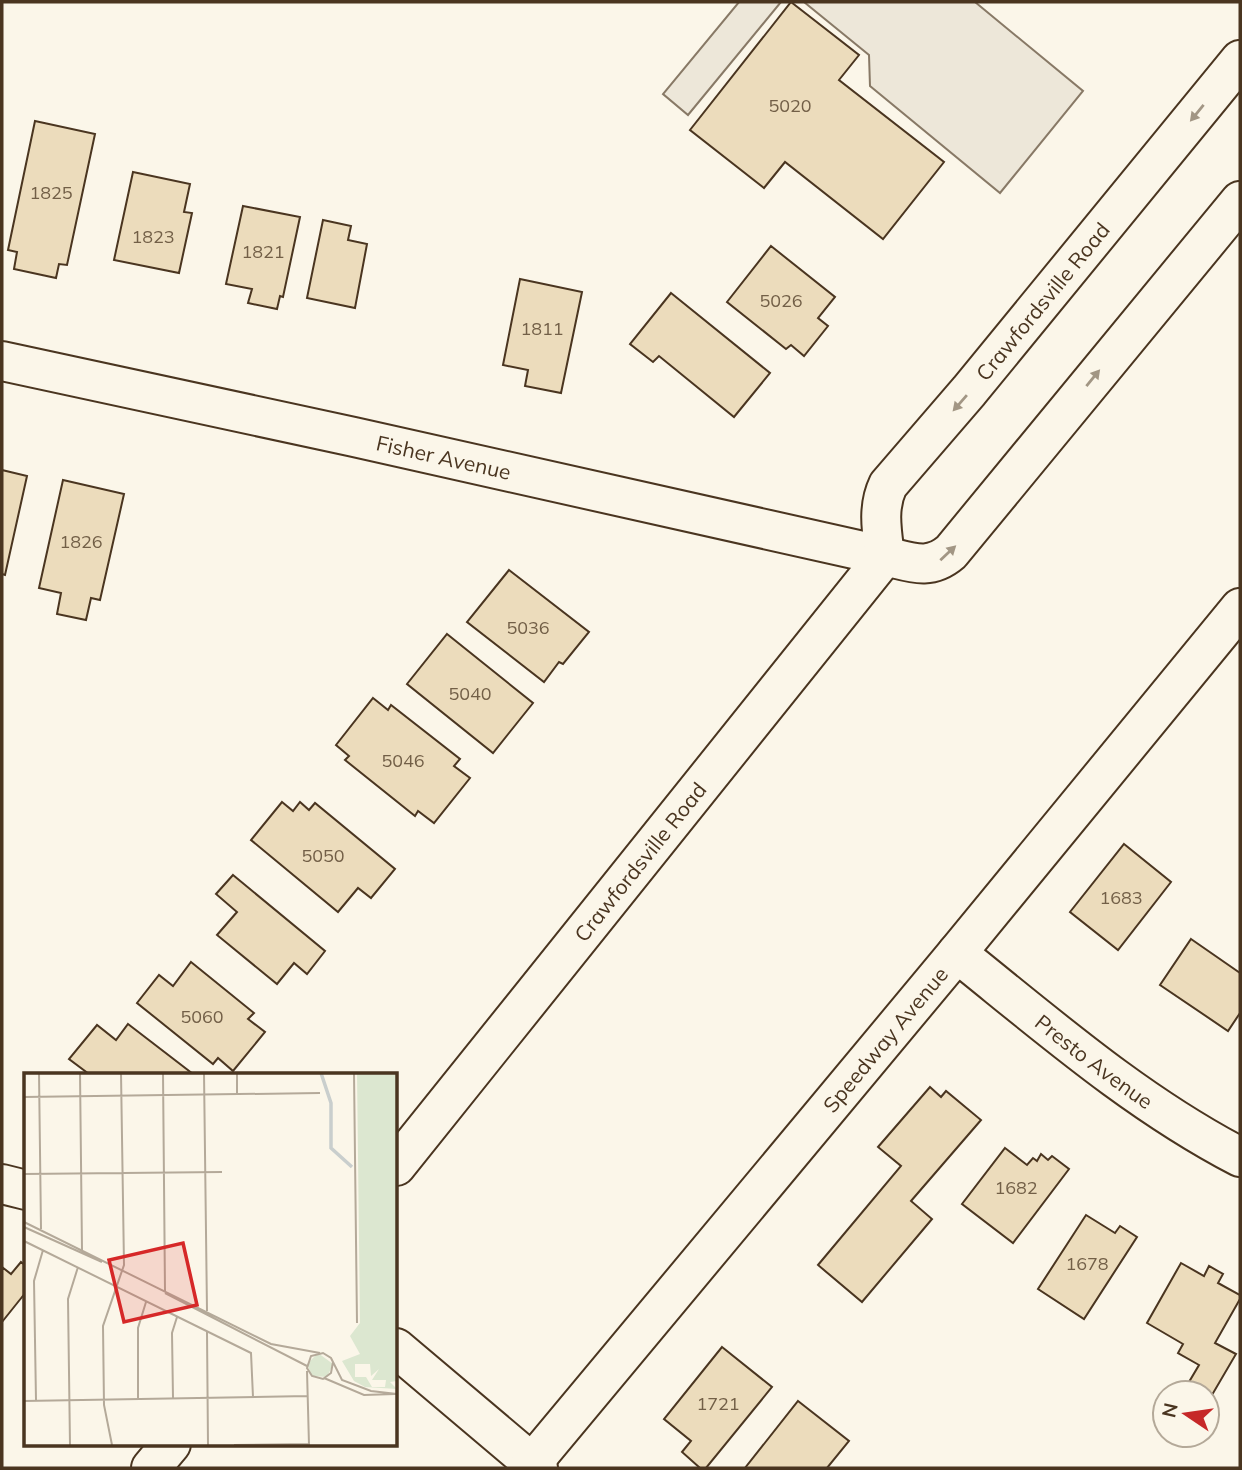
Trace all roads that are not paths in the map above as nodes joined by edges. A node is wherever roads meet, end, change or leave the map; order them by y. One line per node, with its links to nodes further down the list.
1 (1240, 60): 4 (street, Crawfordsville Road, one-way to 4)
2 (1240, 201): 4 (street, one-way to 2)
3 (2, 361): 4 (street, Fisher Avenue)
4 (885, 556): 8 (street, Crawfordsville Road)
5 (1240, 608): 6 (street, Speedway Avenue)
6 (957, 953): 7 (street, Presto Avenue); 13 (street, Speedway Avenue)
7 (1240, 1157)
8 (397, 1165)
9 (2, 1184): 10 (street)
10 (24, 1189)
11 (397, 1349): 13 (street)
12 (169, 1446): 14 (street)
13 (533, 1467)
14 (151, 1468)

